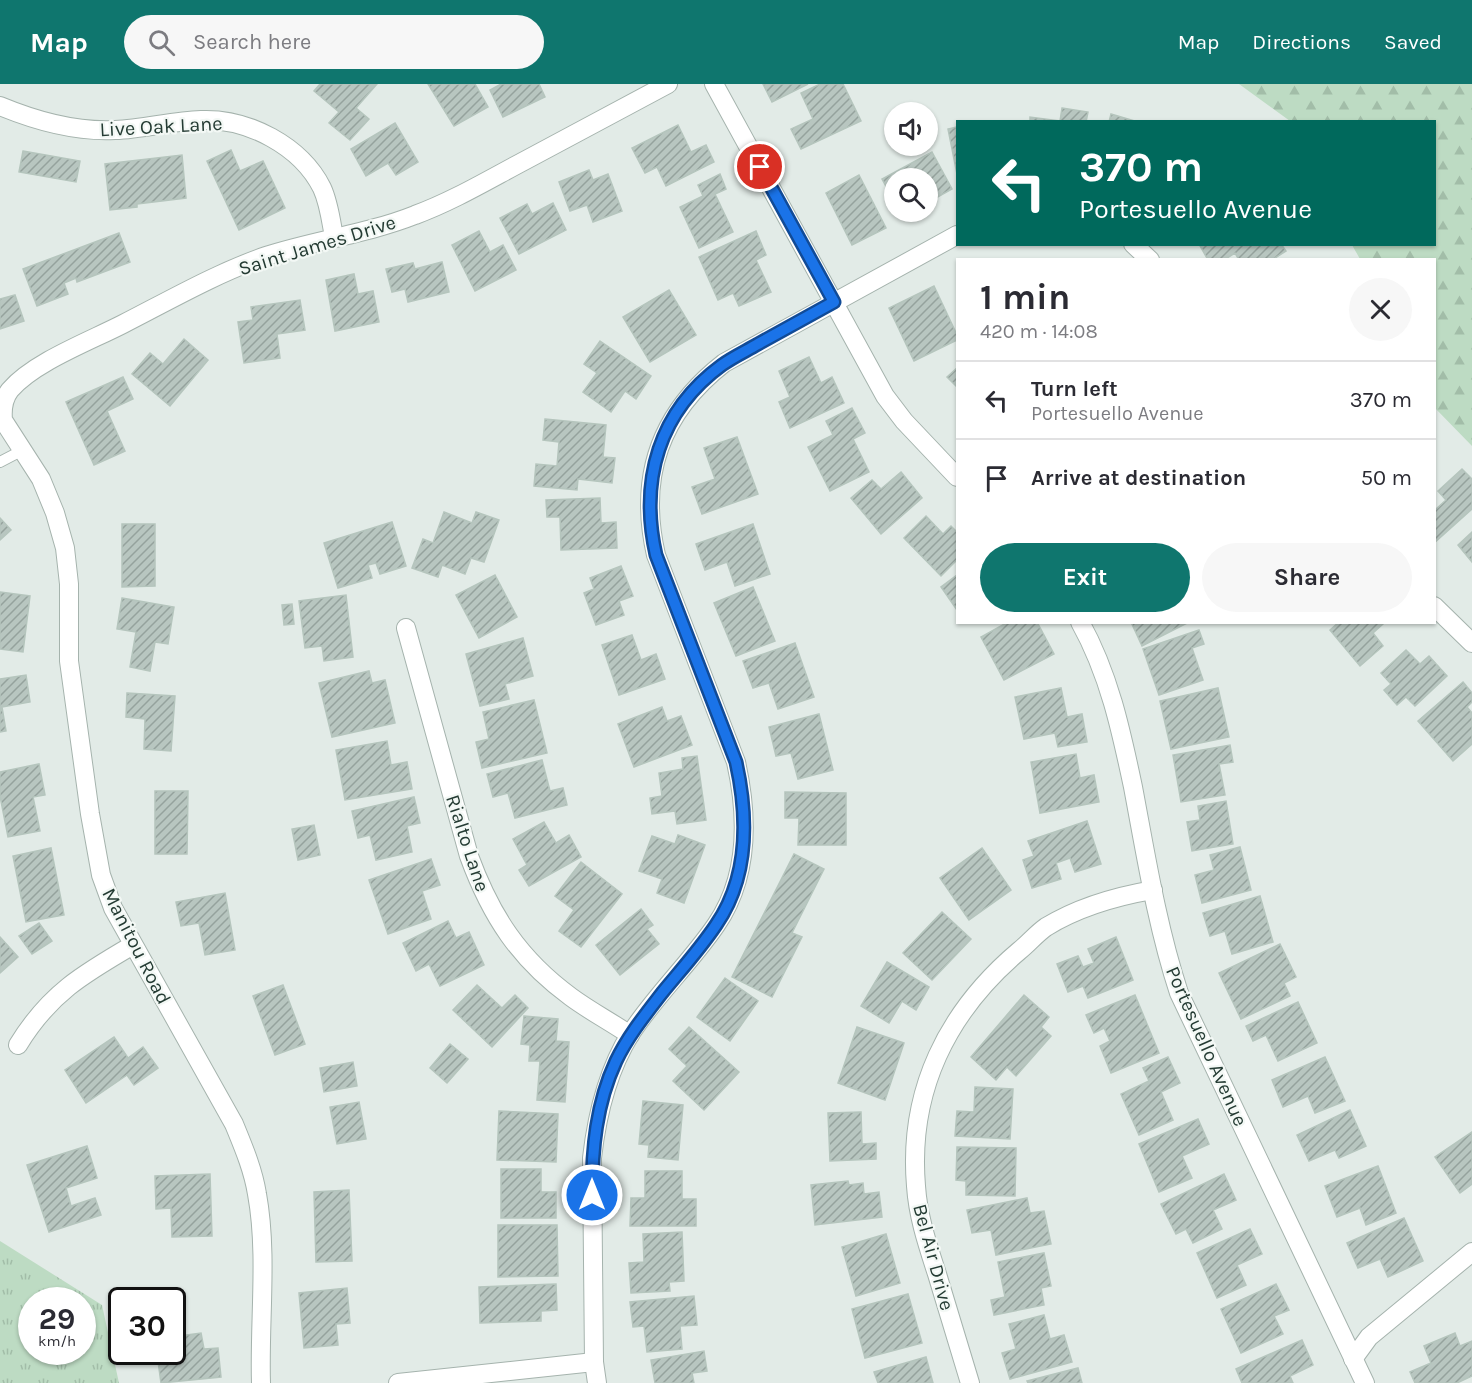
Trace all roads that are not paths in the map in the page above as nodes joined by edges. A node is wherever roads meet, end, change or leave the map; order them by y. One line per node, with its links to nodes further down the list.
1 (668, 84): 5 (street, Saint James Drive)
2 (714, 84): 8 (street)
3 (0, 106): 5 (street, Live Oak Lane)
4 (956, 236): 8 (street)
5 (334, 237): 9 (street, Saint James Drive)
6 (1135, 246): 7 (street)
7 (1148, 258)
8 (834, 302): 13 (street); 20 (street)
9 (2, 399): 10 (street, Saint James Drive)
10 (10, 431): 11 (street, Manitou Road)
11 (23, 450): 12 (lane); 19 (street, Manitou Road)
12 (0, 462)
13 (956, 476)
14 (1436, 608): 17 (street)
15 (1081, 624): 18 (street, Portesuello Avenue)
16 (406, 628): 20 (street, Rialto Lane)
17 (1472, 643)
18 (1153, 890): 23 (street, Portesuello Avenue); 28 (street, Bel Air Drive)
19 (133, 945): 21 (street); 25 (street, Manitou Road)
20 (630, 1035): 24 (street)
21 (18, 1045)
22 (1472, 1252): 23 (street)
23 (1353, 1359): 29 (street, Portesuello Avenue)
24 (594, 1362): 26 (street); 27 (street)
25 (261, 1383)
26 (398, 1383)
27 (597, 1383)
28 (970, 1383)
29 (1365, 1383)

